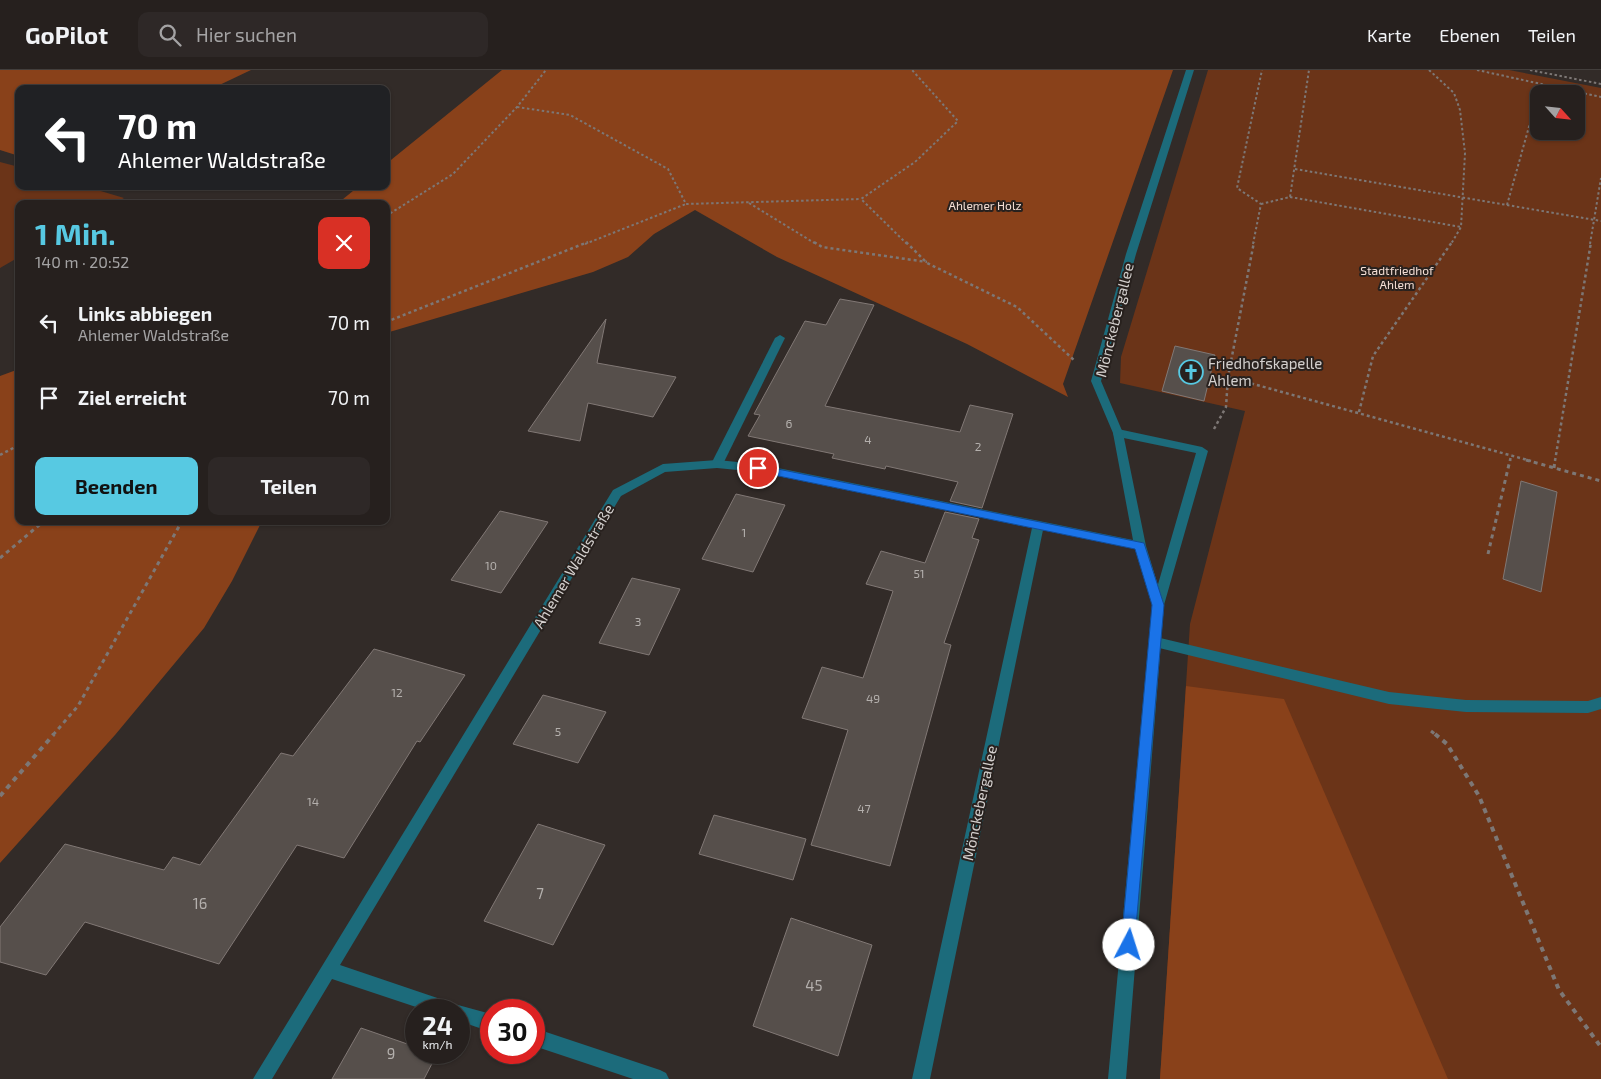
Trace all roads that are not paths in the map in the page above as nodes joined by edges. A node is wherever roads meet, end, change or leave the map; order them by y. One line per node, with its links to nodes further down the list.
1 (1190, 70): 3 (street, Mönckebergallee)
2 (780, 338): 4 (street)
3 (1118, 433): 6 (street, Mönckebergallee); 7 (street)
4 (717, 464): 5 (street, Ahlemer Waldstraße); 10 (street, Ahlemer Waldstraße)
5 (1038, 526): 6 (street, Ahlemer Waldstraße); 15 (street, Mönckebergallee)
6 (1140, 546): 7 (street, Mönckebergallee)
7 (1158, 605): 8 (street, Mönckebergallee)
8 (1156, 642): 9 (street); 16 (street, Mönckebergallee)
9 (1601, 703)
10 (328, 969): 11 (street); 13 (street, Ahlemer Waldstraße)
11 (418, 999)
12 (545, 1041): 14 (street)
13 (262, 1079)
14 (660, 1079)
15 (921, 1079)
16 (1117, 1079)

